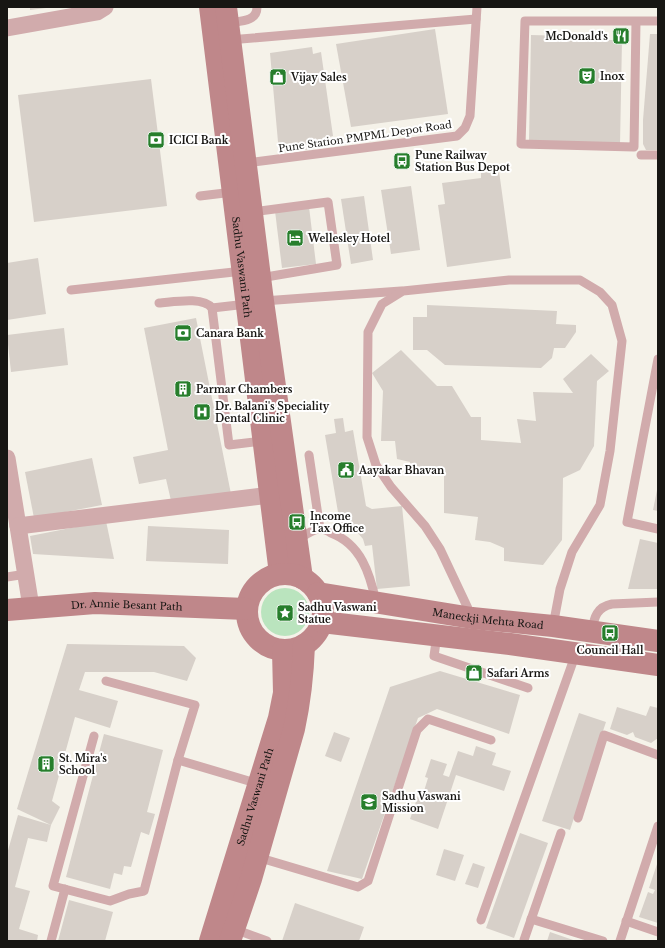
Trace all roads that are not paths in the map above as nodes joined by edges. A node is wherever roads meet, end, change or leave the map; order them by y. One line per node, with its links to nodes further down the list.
1 (105, 7): 8 (street)
2 (210, 7): 9 (main road, Sadhu Vaswani Path)
3 (257, 7): 9 (lane)
4 (476, 7): 5 (lane, Pune Station PMPML Depot Road)
5 (476, 19): 9 (lane); 12 (lane, Pune Station PMPML Depot Road)
6 (636, 21): 6 (lane); 7 (lane)
7 (658, 21)
8 (7, 28)
9 (225, 28): 12 (main road, Sadhu Vaswani Path)
10 (641, 155): 11 (lane)
11 (658, 155)
12 (238, 164): 13 (main road, Sadhu Vaswani Path); 15 (main road)
13 (233, 192): 14 (lane); 16 (main road, Sadhu Vaswani Path)
14 (200, 196)
15 (252, 212): 16 (main road); 16 (lane)
16 (251, 275): 17 (lane); 20 (main road, Sadhu Vaswani Path)
17 (71, 290)
18 (403, 291): 20 (lane); 41 (lane); 43 (lane)
19 (159, 303): 21 (lane)
20 (255, 303): 21 (lane); 23 (main road, Sadhu Vaswani Path); 30 (main road)
21 (212, 308): 23 (lane)
22 (658, 359): 29 (lane)
23 (263, 441): 26 (main road, Sadhu Vaswani Path)
24 (309, 455): 28 (lane)
25 (7, 458): 27 (street)
26 (270, 495): 27 (street); 32 (main road, Sadhu Vaswani Path)
27 (18, 526): 31 (street)
28 (320, 529): 30 (lane); 36 (lane)
29 (658, 529)
30 (296, 541): 34 (main road)
31 (26, 574): 33 (lane); 38 (street)
32 (280, 574): 34 (main road); 39 (main road)
33 (7, 577)
34 (302, 578): 35 (main road)
35 (318, 593): 36 (main road, Maneckji Mehta Road); 42 (main road)
36 (376, 602): 41 (main road, Maneckji Mehta Road)
37 (658, 602): 44 (lane)
38 (31, 607): 39 (main road, Dr. Annie Besant Path); 40 (main road, Dr. Annie Besant Path)
39 (246, 609): 48 (main road)
40 (7, 610)
41 (472, 618): 43 (main road, Maneckji Mehta Road)
42 (322, 622): 45 (main road); 47 (main road)
43 (553, 626): 44 (main road, Maneckji Mehta Road)
44 (592, 631): 46 (main road, Maneckji Mehta Road)
45 (437, 635): 49 (main road); 52 (lane)
46 (658, 641)
47 (304, 645): 48 (main road); 61 (main road)
48 (283, 650): 57 (main road, Sadhu Vaswani Path)
49 (576, 653): 50 (main road); 64 (lane)
50 (658, 665)
51 (106, 681): 56 (lane)
52 (528, 688)
53 (94, 736): 62 (lane)
54 (492, 740): 61 (lane)
55 (658, 755): 58 (lane)
56 (178, 760): 57 (lane); 62 (lane)
57 (259, 784): 70 (main road, Sadhu Vaswani Path)
58 (578, 818)
59 (657, 832): 65 (lane)
60 (561, 833): 63 (lane)
61 (257, 857): 67 (main road)
62 (64, 889): 69 (lane)
63 (531, 919): 68 (lane); 72 (lane)
64 (481, 920)
65 (626, 921): 66 (lane); 73 (lane)
66 (658, 932)
67 (232, 935): 71 (lane)
68 (524, 940)
69 (51, 941)
70 (210, 941)
71 (267, 941)
72 (603, 941)
73 (620, 941)

